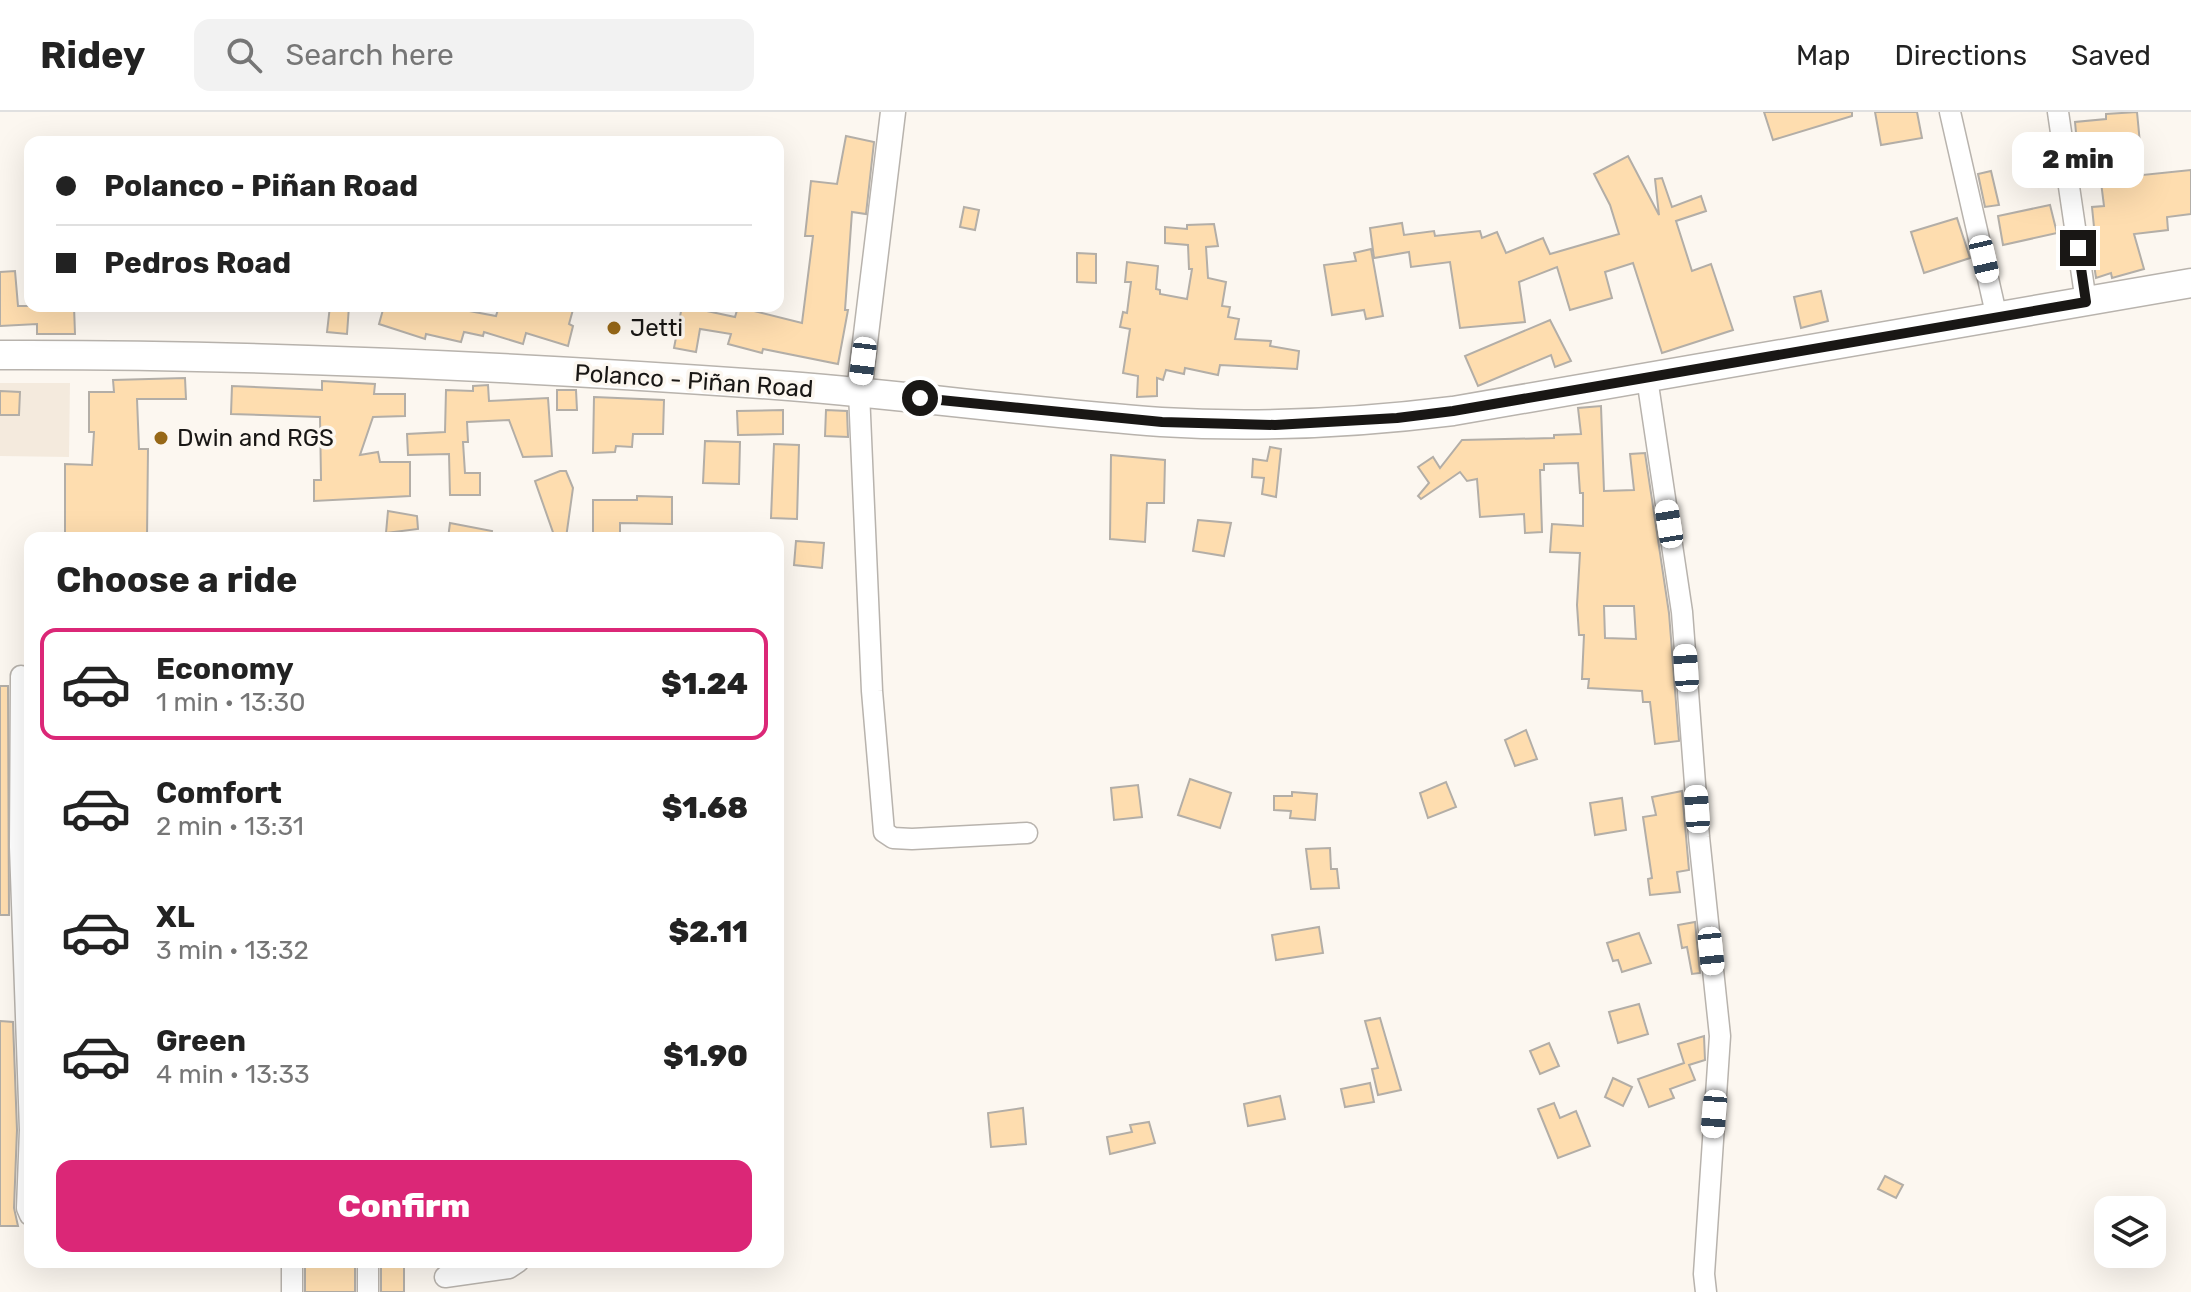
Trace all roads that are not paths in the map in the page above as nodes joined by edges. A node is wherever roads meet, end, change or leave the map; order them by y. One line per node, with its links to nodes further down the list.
1 (893, 112): 9 (street)
2 (1950, 112): 6 (street)
3 (2058, 112): 5 (street)
4 (2191, 283): 5 (main road, Polanco - Piñan Road)
5 (2086, 302): 6 (main road, Polanco - Piñan Road)
6 (1997, 318): 8 (main road, Polanco - Piñan Road)
7 (0, 355): 9 (main road, Polanco - Piñan Road)
8 (1647, 378): 9 (main road, Polanco - Piñan Road); 21 (street)
9 (859, 392): 13 (street)
10 (0, 675): 11 (street)
11 (24, 676)
12 (24, 733): 14 (street)
13 (1027, 833)
14 (24, 950)
15 (292, 1268): 19 (street)
16 (368, 1268): 20 (street)
17 (509, 1268): 18 (street)
18 (445, 1277)
19 (292, 1292)
20 (368, 1292)
21 (1706, 1292)

